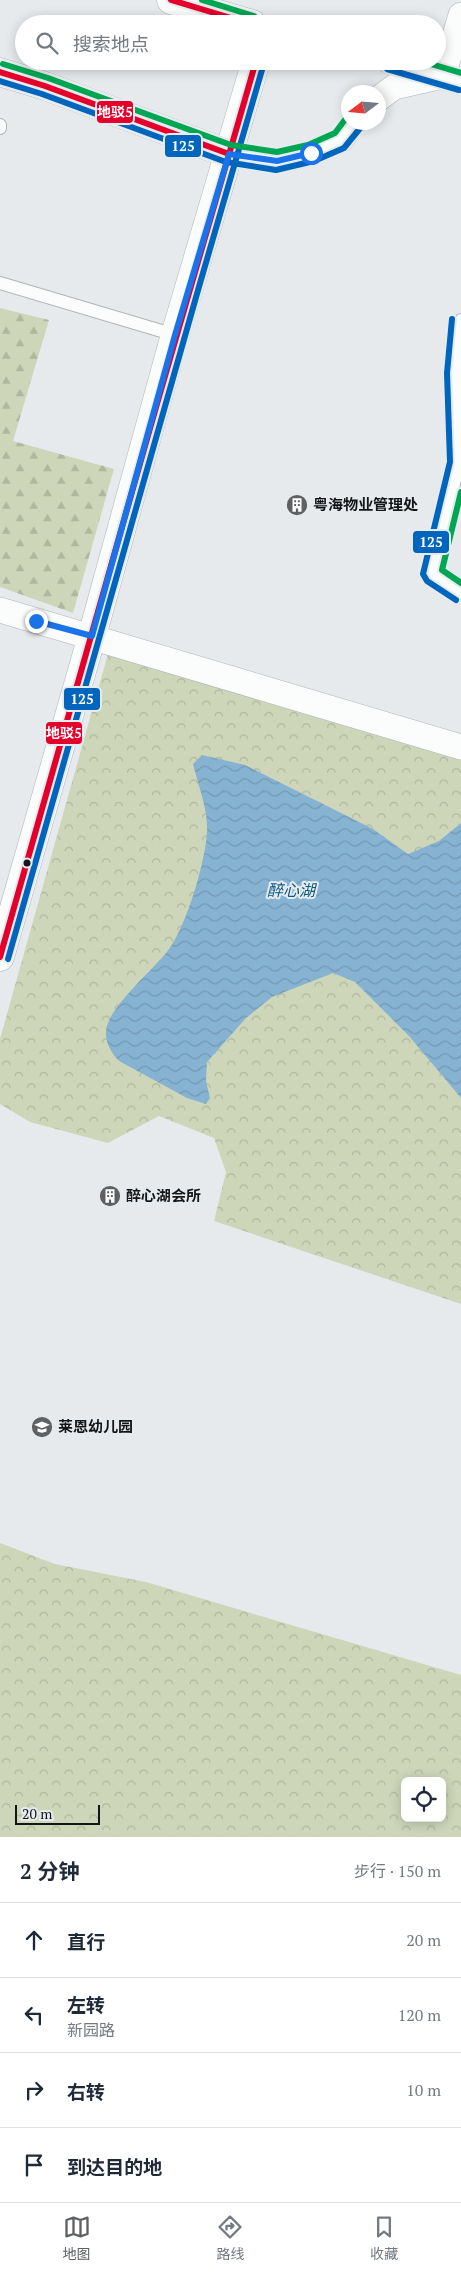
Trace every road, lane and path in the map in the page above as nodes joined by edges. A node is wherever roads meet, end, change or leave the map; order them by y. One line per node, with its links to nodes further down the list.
1 (171, 0): 3 (street)
2 (219, 0): 4 (street)
3 (222, 15)
4 (244, 15)
5 (461, 15): 9 (street)
6 (253, 70): 12 (street)
7 (420, 70): 9 (street)
8 (0, 72): 12 (street)
9 (452, 79): 10 (street)
10 (386, 93)
11 (348, 130): 12 (street)
12 (229, 154): 15 (street)
13 (0, 283): 15 (lane)
14 (461, 320): 16 (lane)
15 (175, 335): 18 (street)
16 (461, 593)
17 (0, 610): 18 (street)
18 (92, 636): 19 (street); 20 (street)
19 (461, 747)
20 (0, 957)

